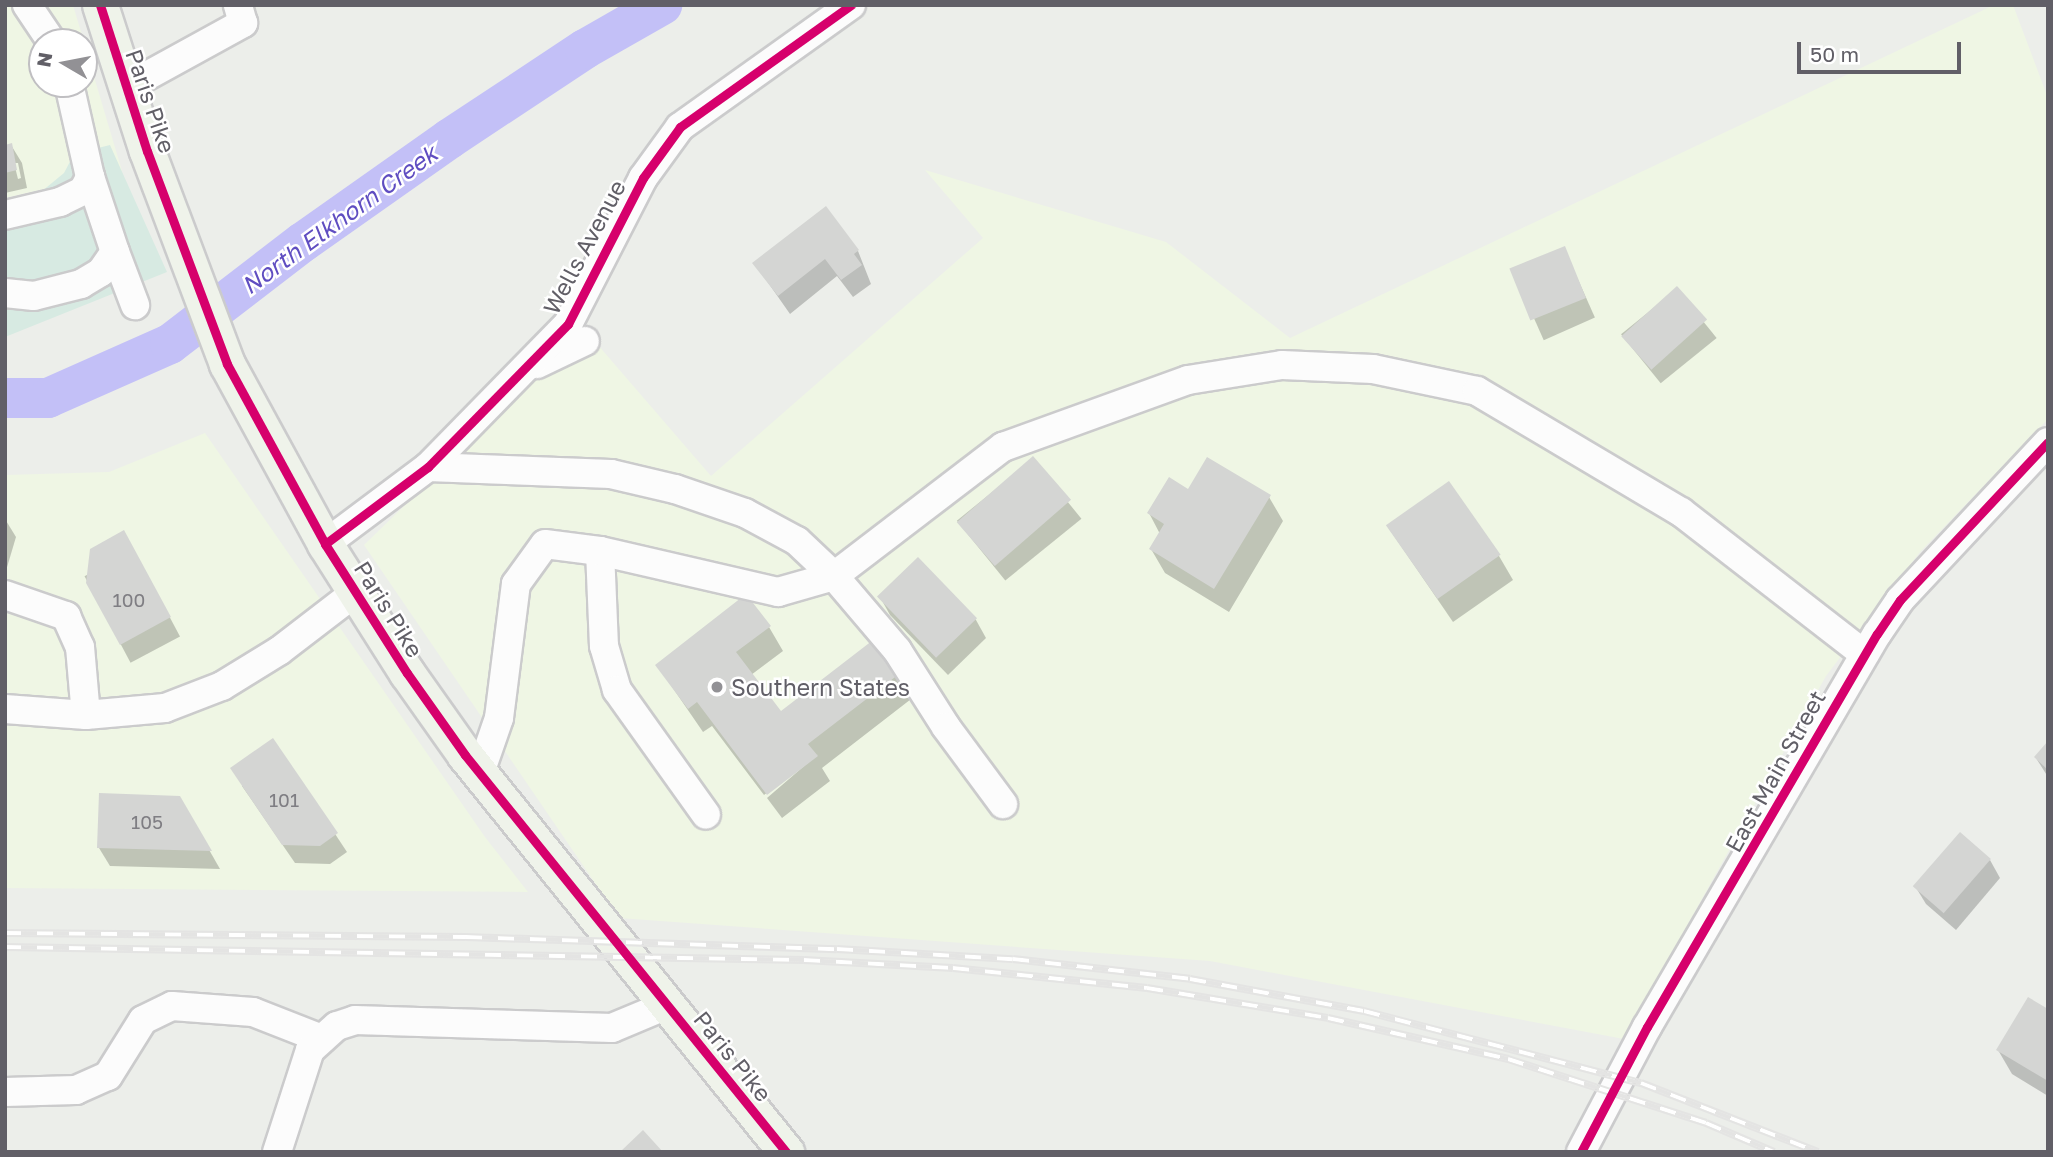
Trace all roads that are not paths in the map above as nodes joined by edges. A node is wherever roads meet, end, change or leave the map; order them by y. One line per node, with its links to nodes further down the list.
1 (27, 5): 5 (street)
2 (100, 5): 6 (main road, Paris Pike)
3 (238, 5): 6 (street)
4 (851, 5): 14 (street, Wells Avenue)
5 (43, 28)
6 (125, 88): 17 (main road, Paris Pike)
7 (72, 98): 8 (street)
8 (90, 177): 9 (street); 10 (street)
9 (5, 215)
10 (115, 252): 11 (street); 12 (street)
11 (5, 293)
12 (135, 305)
13 (585, 341): 14 (street)
14 (522, 371): 16 (street, Wells Avenue)
15 (2048, 442): 22 (street, East Main Street)
16 (428, 467): 17 (street, Wells Avenue); 19 (street)
17 (325, 544): 20 (main road, Paris Pike)
18 (600, 551): 19 (street); 25 (street); 27 (street)
19 (834, 576): 22 (street); 26 (street)
20 (355, 592): 24 (street); 25 (main road, Paris Pike)
21 (5, 595): 24 (street)
22 (1864, 654): 33 (street, East Main Street)
23 (5, 709): 24 (street)
24 (86, 715)
25 (480, 773): 28 (main road, Paris Pike)
26 (1003, 804)
27 (705, 816)
28 (667, 1005): 29 (street); 32 (main road, Paris Pike)
29 (314, 1050): 30 (street); 31 (street)
30 (5, 1092)
31 (276, 1152)
32 (786, 1152)
33 (1581, 1152)

